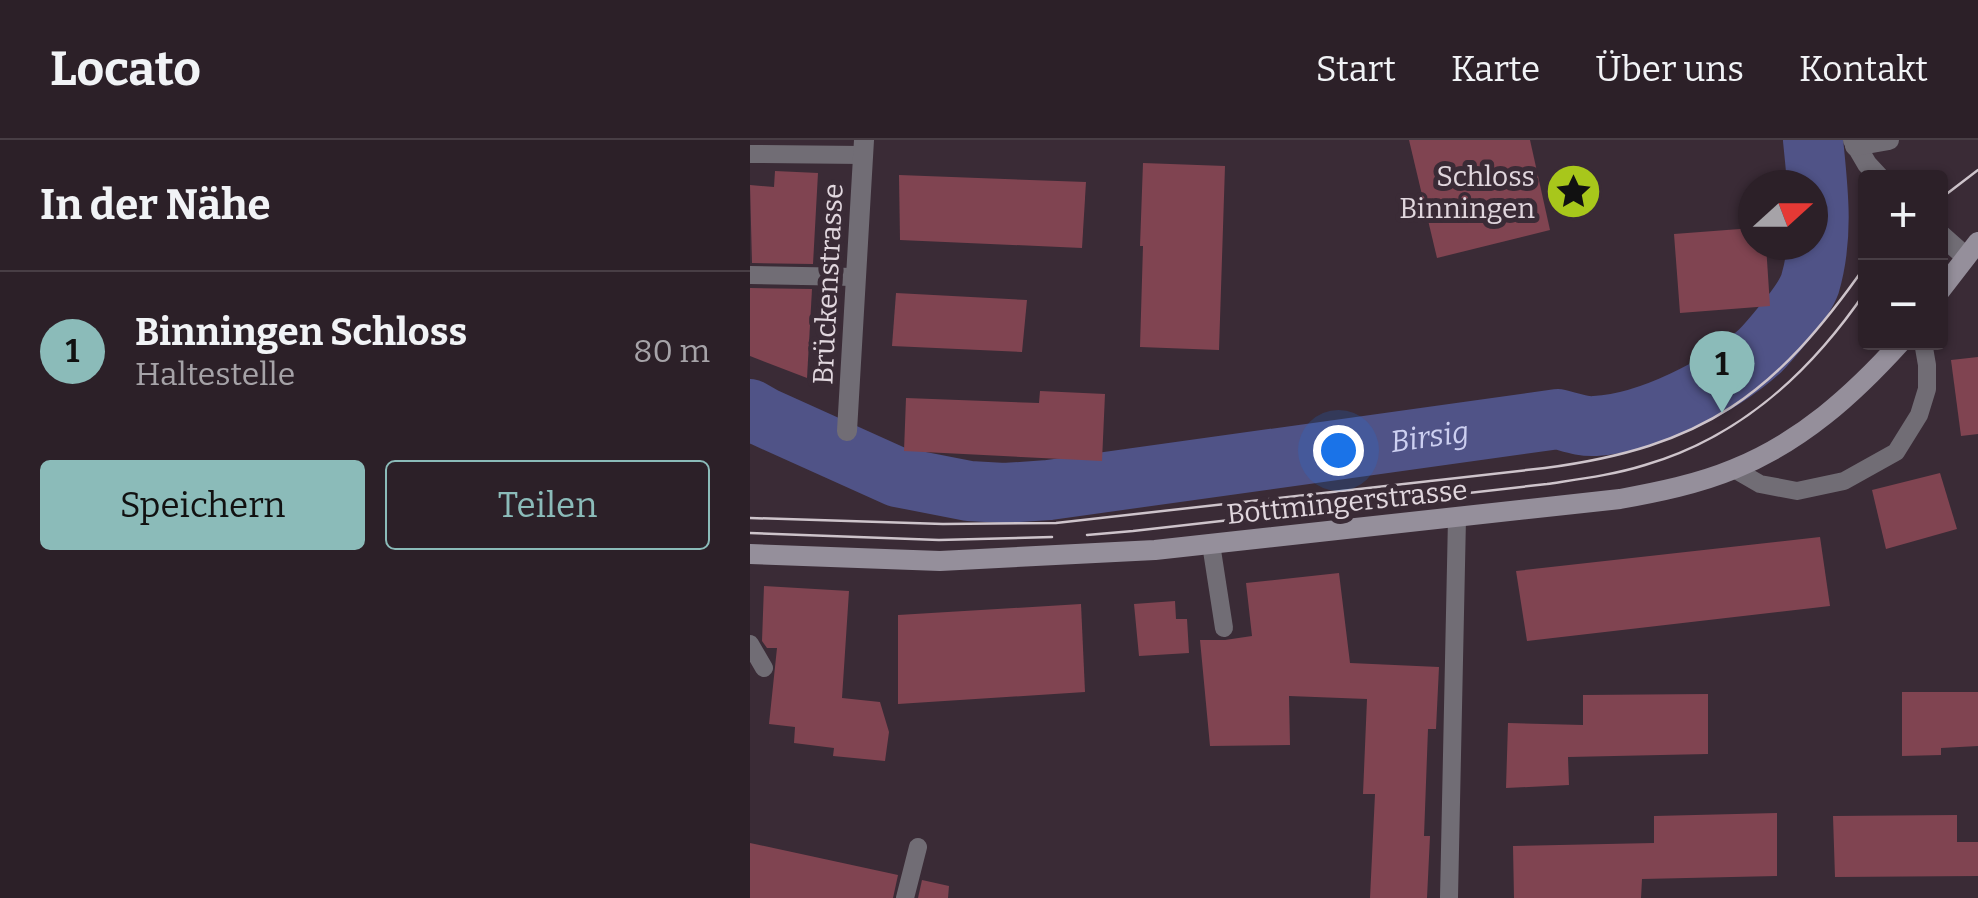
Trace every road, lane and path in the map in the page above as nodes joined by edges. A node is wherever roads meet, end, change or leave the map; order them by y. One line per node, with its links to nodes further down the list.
1 (1889, 140): 2 (street)
2 (1854, 143): 5 (street)
3 (863, 148): 4 (lane); 9 (street, Brückenstrasse)
4 (750, 154)
5 (1874, 170)
6 (1948, 238): 7 (street)
7 (1972, 249): 10 (main road)
8 (750, 276): 9 (lane)
9 (856, 278): 13 (street, Brückenstrasse)
10 (1948, 280)
11 (1893, 350): 14 (main road, Bottmingerstrasse)
12 (1924, 350): 14 (lane)
13 (846, 430)
14 (1734, 469): 15 (main road, Bottmingerstrasse)
15 (1457, 518): 16 (main road, Bottmingerstrasse); 22 (lane)
16 (1211, 544): 17 (main road, Bottmingerstrasse); 18 (lane)
17 (750, 554)
18 (1224, 628)
19 (750, 644): 20 (lane)
20 (764, 668)
21 (918, 847): 23 (lane)
22 (1448, 897)
23 (905, 898)

